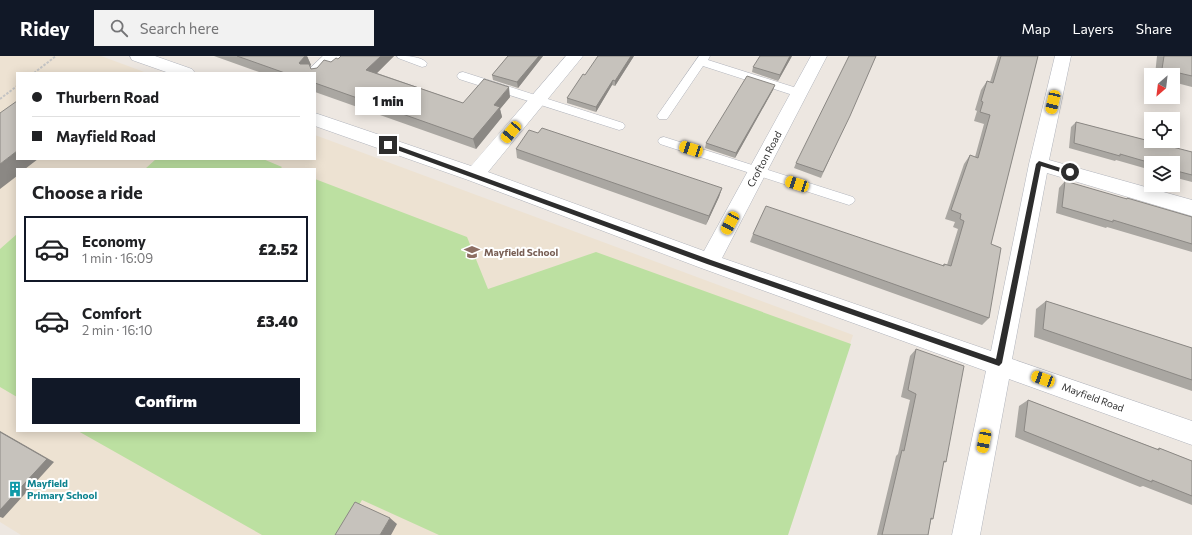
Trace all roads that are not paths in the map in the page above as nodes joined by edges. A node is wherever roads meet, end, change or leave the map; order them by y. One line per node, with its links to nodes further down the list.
1 (138, 56): 9 (street)
2 (333, 56): 10 (street)
3 (402, 56): 8 (lane)
4 (575, 56): 13 (street)
5 (819, 56): 12 (street, Crofton Road)
6 (1063, 56): 18 (street)
7 (703, 59): 12 (lane); 14 (lane)
8 (422, 63)
9 (183, 72)
10 (315, 72)
11 (463, 76): 13 (lane)
12 (799, 93): 19 (street, Crofton Road)
13 (538, 100): 16 (lane); 20 (street)
14 (664, 116)
15 (316, 119): 20 (street, Mayfield Road)
16 (620, 126)
17 (664, 141): 19 (lane)
18 (1039, 164): 22 (street); 24 (street)
19 (758, 171): 21 (lane); 23 (street, Crofton Road)
20 (475, 175): 23 (street, Mayfield Road)
21 (849, 200)
22 (1192, 208)
23 (709, 262): 24 (street, Mayfield Road)
24 (999, 363): 25 (street, Mayfield Road); 26 (street)
25 (1192, 433)
26 (966, 535)

